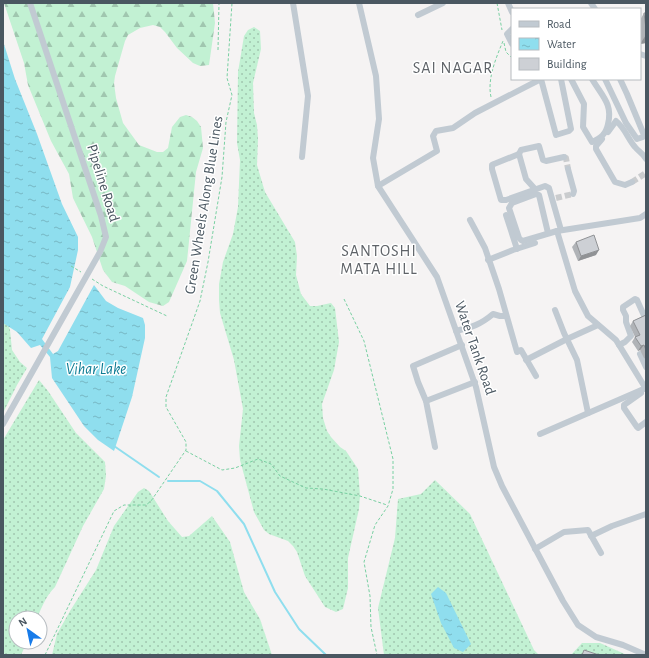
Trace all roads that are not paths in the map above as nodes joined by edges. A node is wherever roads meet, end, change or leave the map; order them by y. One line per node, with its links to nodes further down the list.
1 (30, 3): 51 (street, Pipeline Road)
2 (293, 3): 16 (street)
3 (359, 3): 21 (street, Water Tank Road)
4 (443, 3): 5 (street)
5 (418, 15)
6 (511, 30): 7 (street)
7 (511, 42)
8 (539, 80): 21 (street)
9 (541, 80): 10 (street)
10 (561, 80)
11 (572, 80): 12 (street)
12 (593, 80)
13 (605, 80): 14 (street)
14 (620, 80)
15 (519, 154): 17 (street); 22 (street); 22 (street)
16 (302, 157)
17 (564, 157)
18 (646, 159): 20 (street)
19 (568, 170): 23 (street)
20 (632, 182)
21 (378, 186): 38 (street, Water Tank Road)
22 (535, 189): 27 (street)
23 (573, 194)
24 (646, 214): 27 (street)
25 (506, 215): 30 (street)
26 (470, 220): 31 (street)
27 (559, 230): 28 (street); 37 (street)
28 (548, 233): 28 (street)
29 (535, 243): 30 (street)
30 (517, 249): 31 (street)
31 (488, 260): 35 (street)
32 (642, 302): 34 (street)
33 (555, 310): 39 (street)
34 (646, 312)
35 (506, 316): 38 (street); 43 (street)
36 (646, 320): 41 (street)
37 (598, 325): 39 (street); 41 (street)
38 (456, 331): 40 (street, Water Tank Road)
39 (567, 339): 43 (street); 49 (street)
40 (462, 345): 46 (street, Water Tank Road); 48 (street)
41 (619, 345): 47 (street)
42 (640, 354): 44 (street)
43 (526, 360): 45 (street)
44 (646, 367)
45 (536, 376)
46 (475, 382): 48 (street); 56 (street, Water Tank Road)
47 (646, 389): 49 (street); 50 (street)
48 (426, 401): 53 (street)
49 (588, 413): 52 (street)
50 (646, 422)
51 (3, 424)
52 (540, 434)
53 (435, 447)
54 (646, 514): 55 (street)
55 (591, 536): 56 (street); 57 (street)
56 (535, 549): 58 (street, Water Tank Road)
57 (601, 553)
58 (646, 655)

